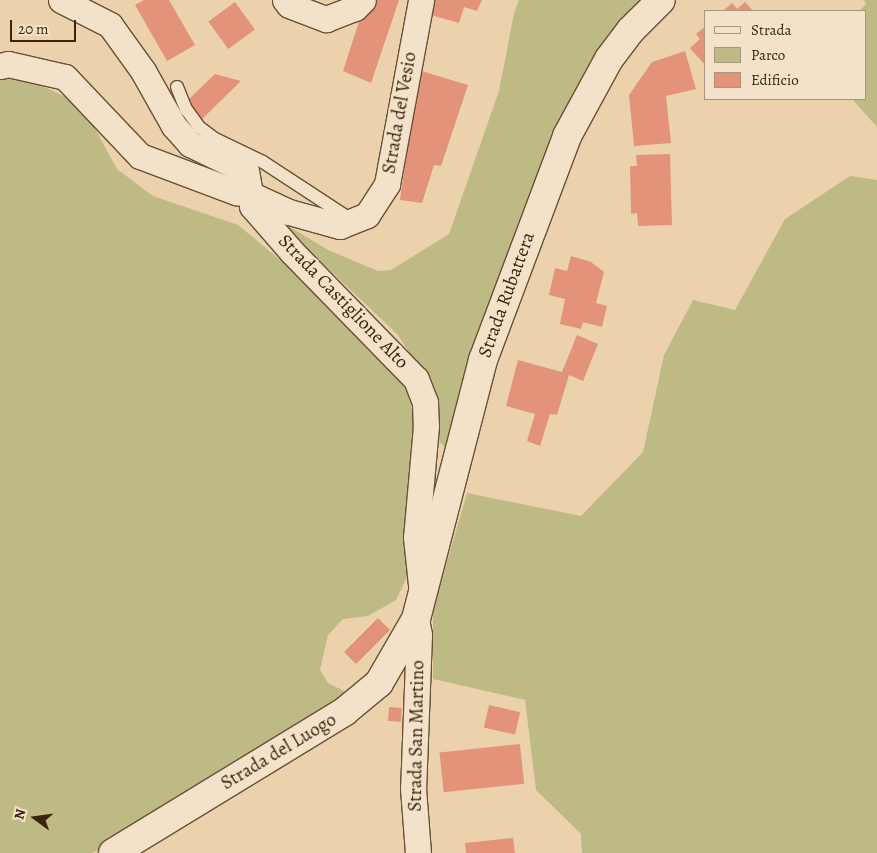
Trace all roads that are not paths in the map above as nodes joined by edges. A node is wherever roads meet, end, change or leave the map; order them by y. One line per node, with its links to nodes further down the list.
1 (61, 0): 8 (street)
2 (284, 0): 3 (street)
3 (363, 0)
4 (421, 0): 9 (street, Strada del Vesio)
5 (661, 0): 10 (street, Strada Rubattera)
6 (0, 66): 8 (street)
7 (177, 87): 9 (lane)
8 (250, 194): 9 (street); 10 (street, Strada Castiglione Alto)
9 (355, 222)
10 (419, 607): 11 (street, Strada del Luogo); 12 (street, Strada San Martino)
11 (113, 853)
12 (418, 853)

